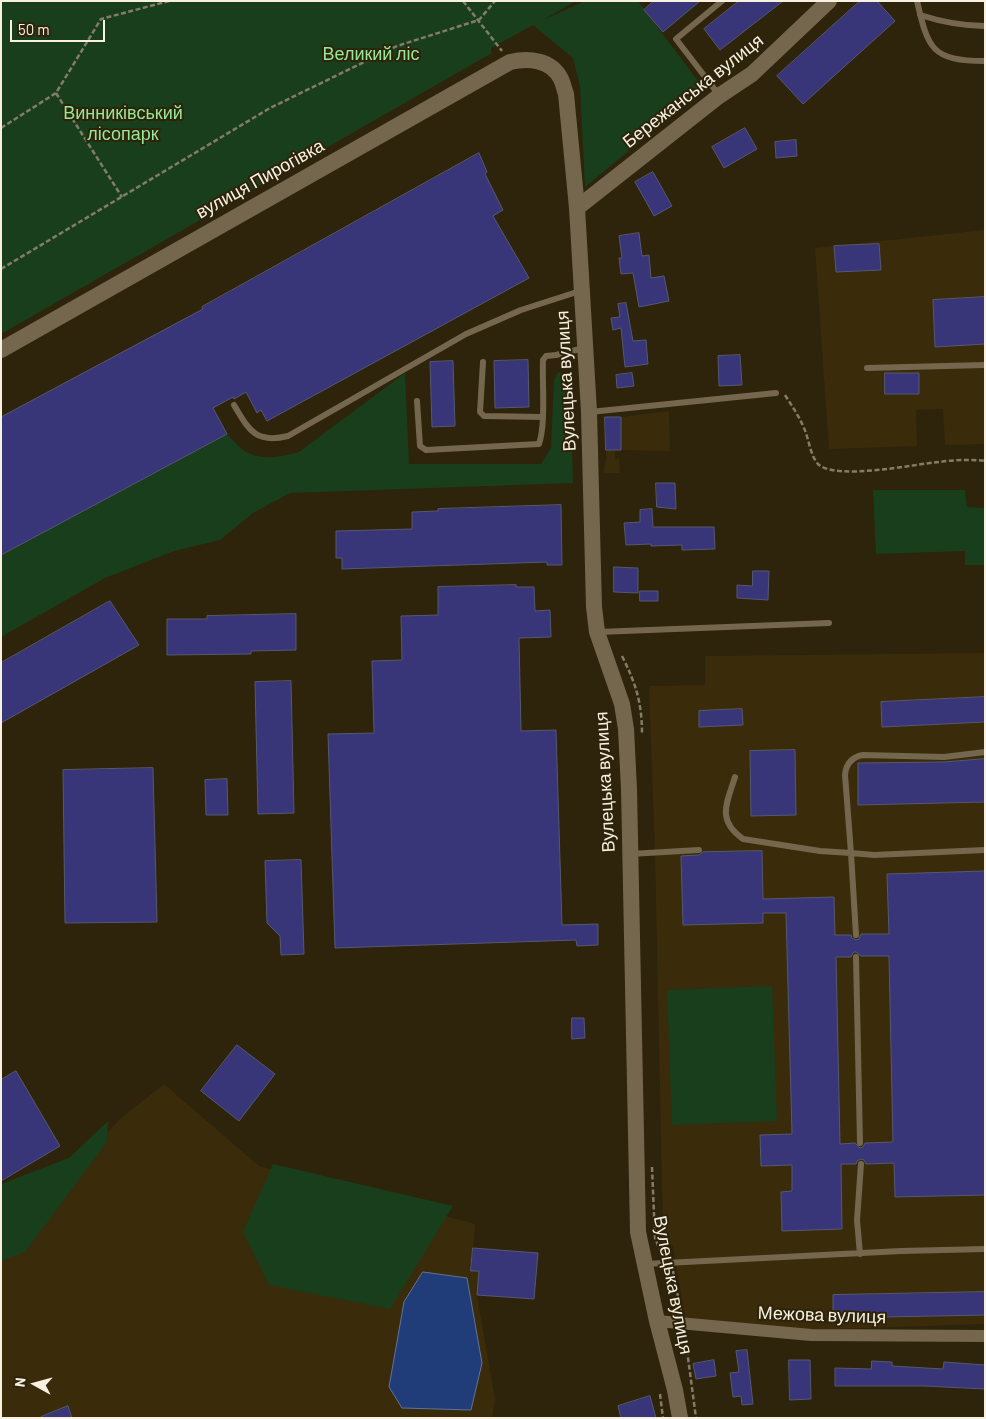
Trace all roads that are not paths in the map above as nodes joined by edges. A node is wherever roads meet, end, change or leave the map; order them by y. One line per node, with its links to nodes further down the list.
1 (722, 1): 8 (lane)
2 (829, 1): 8 (street, Бережанська вулиця)
3 (917, 1): 4 (lane)
4 (920, 15): 5 (lane); 6 (lane)
5 (985, 26)
6 (985, 61)
7 (544, 63): 9 (street, Вулецька вулиця); 12 (street, вулиця Пирогівка)
8 (719, 96): 9 (street, Бережанська вулиця)
9 (577, 208): 10 (street, Вулецька вулиця)
10 (582, 291): 11 (street, Вулецька вулиця); 18 (lane)
11 (585, 347): 19 (street, Вулецька вулиця); 20 (lane)
12 (1, 350)
13 (483, 362): 20 (lane)
14 (985, 364): 15 (lane)
15 (867, 368)
16 (779, 392): 19 (lane)
17 (417, 401): 20 (lane)
18 (234, 405)
19 (589, 412): 22 (street, Вулецька вулиця)
20 (542, 416)
21 (829, 623): 22 (lane)
22 (597, 632): 27 (street, Вулецька вулиця)
23 (985, 752): 28 (lane)
24 (735, 776): 28 (lane)
25 (699, 850): 27 (lane)
26 (985, 850): 28 (lane)
27 (629, 854): 35 (street, Вулецька вулиця)
28 (852, 854): 29 (lane)
29 (856, 934)
30 (856, 957): 31 (lane)
31 (860, 1143)
32 (861, 1164): 34 (lane)
33 (985, 1249): 34 (lane)
34 (860, 1254): 35 (lane)
35 (646, 1264): 36 (street, Вулецька вулиця)
36 (657, 1321): 37 (street, Межова вулиця); 38 (street, Вулецька вулиця)
37 (985, 1336)
38 (680, 1418)

